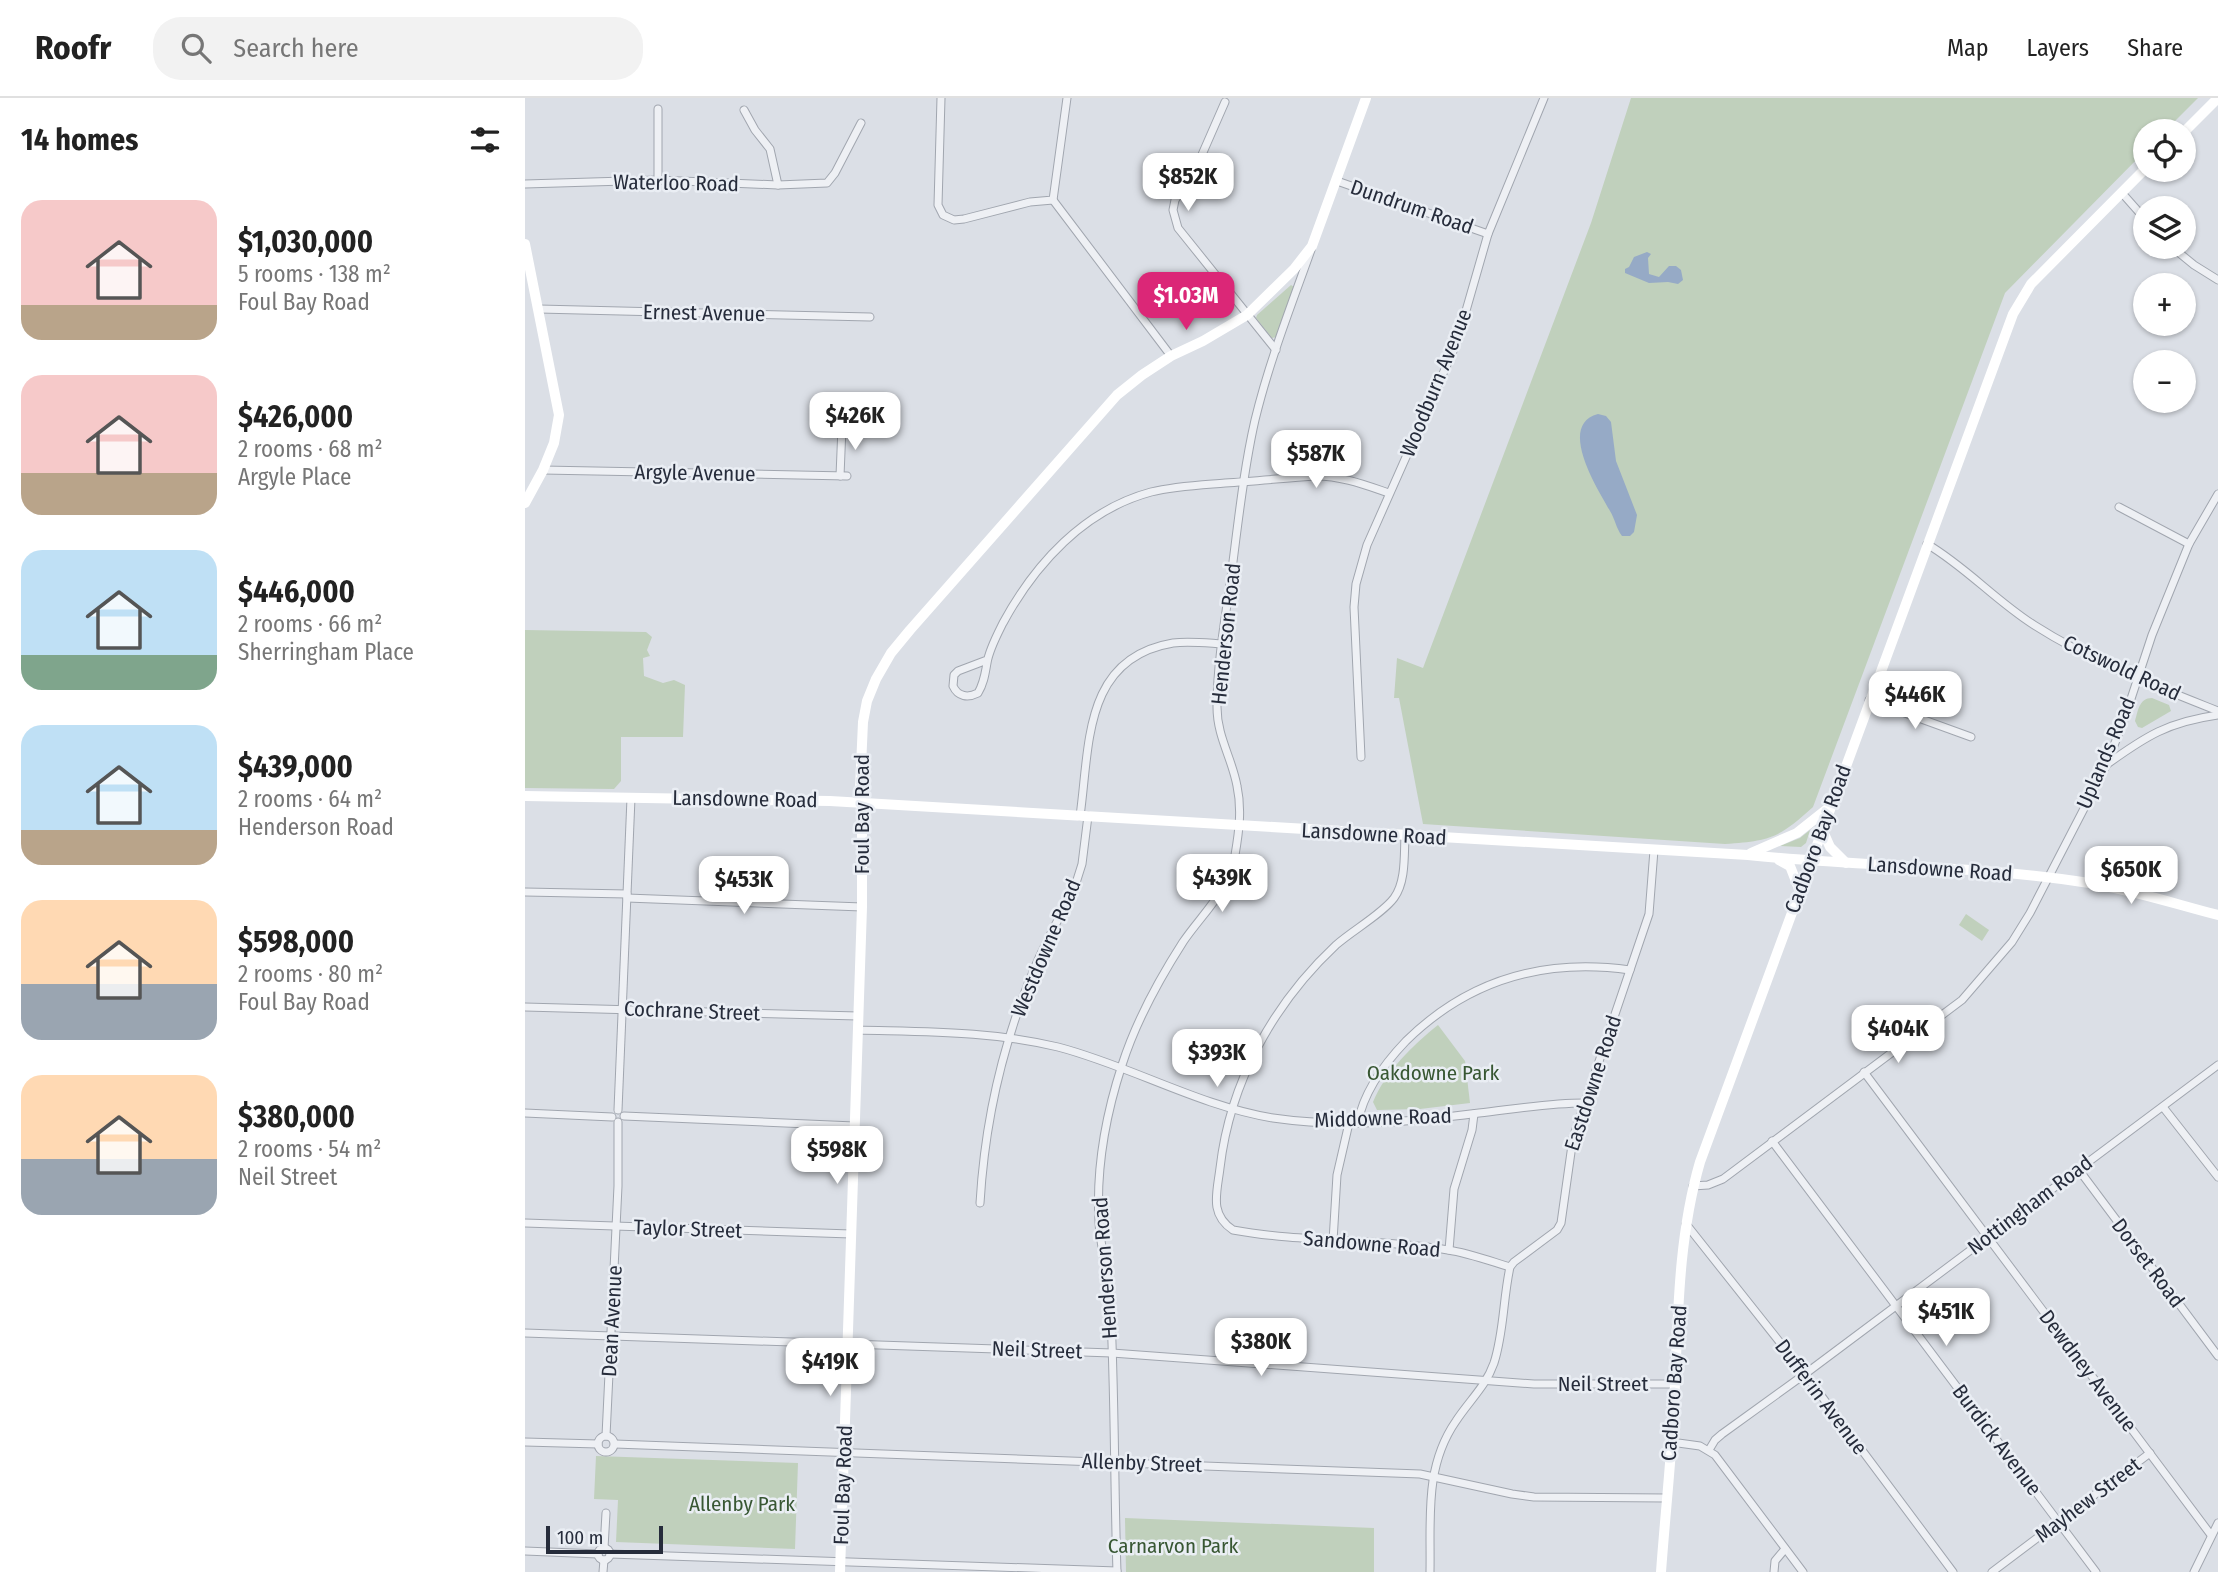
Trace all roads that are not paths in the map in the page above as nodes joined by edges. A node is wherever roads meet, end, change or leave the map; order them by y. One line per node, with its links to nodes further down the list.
1 (941, 98): 17 (street)
2 (1067, 98): 17 (street)
3 (1366, 98): 12 (main road, Henderson Road)
4 (1544, 98): 19 (street, Woodburn Avenue)
5 (2218, 98): 9 (main road)
6 (1225, 102): 25 (street)
7 (658, 109): 11 (street)
8 (744, 110): 15 (street)
9 (2196, 120)
10 (861, 123): 15 (street, Waterloo Road)
11 (657, 180): 14 (street, Waterloo Road); 15 (street, Waterloo Road)
12 (1337, 181): 19 (street, Dundrum Road); 21 (main road, Henderson Road)
13 (2133, 181): 16 (main road, Cadboro Bay Road)
14 (525, 184)
15 (778, 185)
16 (2122, 192): 18 (street); 36 (main road, Cadboro Bay Road)
17 (1053, 200): 28 (street)
18 (2133, 205)
19 (1488, 234): 32 (street, Woodburn Avenue)
20 (525, 244): 24 (main road)
21 (1312, 246): 25 (main road, Foul Bay Road); 27 (street, Henderson Road)
22 (2187, 259): 23 (street)
23 (2218, 280)
24 (539, 309): 26 (street, Ernest Avenue); 30 (main road)
25 (1247, 315): 27 (street); 28 (main road, Foul Bay Road)
26 (870, 317)
27 (1276, 350): 31 (street, Henderson Road)
28 (1171, 356): 48 (main road, Foul Bay Road)
29 (842, 427): 30 (street, Argyle Avenue)
30 (543, 470): 34 (main road)
31 (1244, 482): 32 (street); 38 (street, Henderson Road); 39 (street)
32 (1389, 493): 44 (street, Woodburn Avenue)
33 (2218, 495): 37 (street, Uplands Road)
34 (525, 503)
35 (2119, 507): 37 (street)
36 (1927, 544): 40 (street, Cotswold Road); 41 (main road, Cadboro Bay Road)
37 (2189, 544): 40 (street, Uplands Road)
38 (1221, 644): 50 (street, Westdowne Road); 51 (street, Henderson Road)
39 (987, 660): 39 (street)
40 (2137, 679): 42 (street, Cotswold Road); 45 (street, Uplands Road)
41 (1869, 700): 43 (street); 49 (main road, Cadboro Bay Road)
42 (2218, 713): 45 (street, Cotswold Road)
43 (1971, 737)
44 (1361, 757)
45 (2106, 765): 59 (street, Uplands Road)
46 (525, 796): 47 (main road, Lansdowne Road)
47 (631, 798): 48 (main road, Lansdowne Road); 62 (street, Dean Avenue)
48 (861, 803): 50 (main road, Lansdowne Road); 63 (main road, Foul Bay Road)
49 (1831, 806): 52 (main road, Cadboro Bay Road); 55 (main road)
50 (1084, 816): 51 (main road, Lansdowne Road); 70 (street, Westdowne Road)
51 (1239, 826): 53 (main road, Lansdowne Road); 72 (street, Henderson Road)
52 (1822, 830): 57 (main road, Cadboro Bay Road); 58 (main road)
53 (1405, 835): 54 (main road, Lansdowne Road); 76 (street)
54 (1654, 849): 55 (main road, Lansdowne Road); 65 (street, Eastdowne Road)
55 (1748, 855): 56 (main road, Lansdowne Road)
56 (1767, 857): 57 (main road, Lansdowne Road); 60 (main road)
57 (1810, 861): 58 (main road, Lansdowne Road); 60 (main road, Cadboro Bay Road)
58 (1846, 863): 59 (main road, Lansdowne Road)
59 (2048, 877): 64 (main road, Lansdowne Road); 73 (street, Uplands Road)
60 (1799, 890): 85 (main road, Cadboro Bay Road)
61 (525, 892): 62 (street)
62 (627, 896): 63 (street); 67 (street, Dean Avenue)
63 (862, 907): 68 (main road, Foul Bay Road)
64 (2218, 915)
65 (1630, 970): 74 (street, Eastdowne Road); 80 (street)
66 (525, 1007): 67 (street, Cochrane Street)
67 (622, 1009): 68 (street, Cochrane Street); 79 (street, Dean Avenue)
68 (858, 1016): 69 (main road, Foul Bay Road)
69 (858, 1030): 70 (street, Middowne Road); 81 (main road, Foul Bay Road)
70 (1009, 1038): 72 (street, Middowne Road); 86 (street, Westdowne Road)
71 (2218, 1065): 75 (street, Nottingham Road)
72 (1121, 1067): 76 (street, Middowne Road); 99 (street, Henderson Road)
73 (1864, 1072): 82 (street, Uplands Road); 91 (street, Dewdney Avenue)
74 (1584, 1103): 78 (street, Middowne Road); 94 (street, Eastdowne Road)
75 (2163, 1107): 83 (street, Nottingham Road); 84 (street)
76 (1232, 1110): 80 (street, Middowne Road); 92 (street, Sandowne Road)
77 (525, 1113): 79 (street)
78 (1474, 1114): 80 (street, Middowne Road); 93 (street)
79 (618, 1116): 81 (street); 89 (street, Dean Avenue)
80 (1353, 1123): 92 (street)
81 (854, 1126): 90 (main road, Foul Bay Road)
82 (1773, 1141): 85 (street, Uplands Road); 95 (street, Burdick Avenue)
83 (2078, 1170): 91 (street, Nottingham Road); 100 (street, Dorset Road)
84 (2218, 1177)
85 (1693, 1186): 88 (main road, Cadboro Bay Road)
86 (981, 1203)
87 (525, 1223): 89 (street, Taylor Street)
88 (1686, 1224): 101 (street, Dufferin Avenue); 103 (main road, Cadboro Bay Road)
89 (617, 1227): 90 (street, Taylor Street); 97 (street, Dean Avenue)
90 (851, 1234): 98 (main road, Foul Bay Road)
91 (1987, 1237): 95 (street, Nottingham Road); 111 (street, Dewdney Avenue)
92 (1333, 1241): 93 (street, Sandowne Road)
93 (1449, 1250): 94 (street, Sandowne Road)
94 (1510, 1267): 102 (street)
95 (1896, 1306): 101 (street, Nottingham Road); 116 (street, Burdick Avenue)
96 (525, 1333): 97 (street, Neil Street)
97 (612, 1336): 98 (street, Neil Street); 104 (street, Dean Avenue)
98 (848, 1343): 99 (street, Neil Street); 110 (main road, Foul Bay Road)
99 (1111, 1353): 102 (street, Neil Street); 112 (street, Henderson Road)
100 (2218, 1356)
101 (1805, 1374): 109 (street, Nottingham Road); 129 (street, Dufferin Avenue)
102 (1486, 1381): 103 (street, Neil Street); 113 (street)
103 (1675, 1384): 106 (main road, Cadboro Bay Road)
104 (606, 1436): 107 (street); 108 (street)
105 (525, 1442): 107 (street)
106 (1671, 1442): 109 (street); 114 (main road, Cadboro Bay Road)
107 (598, 1444): 108 (street)
108 (615, 1444): 110 (street, Allenby Street)
109 (1709, 1450): 119 (street)
110 (844, 1453): 112 (street, Allenby Street); 122 (main road, Foul Bay Road)
111 (2150, 1453): 116 (street, Mayhew Street); 118 (street, Dewdney Avenue)
112 (1114, 1462): 113 (street, Allenby Street); 124 (street, Henderson Road)
113 (1432, 1475): 114 (street, Allenby Street); 125 (street)
114 (1666, 1498): 126 (main road, Cadboro Bay Road)
115 (606, 1513): 121 (street)
116 (2059, 1522): 130 (street, Mayhew Street); 131 (street, Burdick Avenue)
117 (2218, 1523): 118 (street)
118 (2211, 1535): 132 (street)
119 (1785, 1549): 127 (street); 128 (street)
120 (525, 1551): 121 (street)
121 (604, 1554): 122 (street); 123 (street)
122 (840, 1567): 124 (street)
123 (603, 1572)
124 (1117, 1572)
125 (1430, 1572)
126 (1661, 1572)
127 (1774, 1572)
128 (1803, 1572)
129 (1953, 1572)
130 (1992, 1572)
131 (2096, 1572)
132 (2194, 1572)

